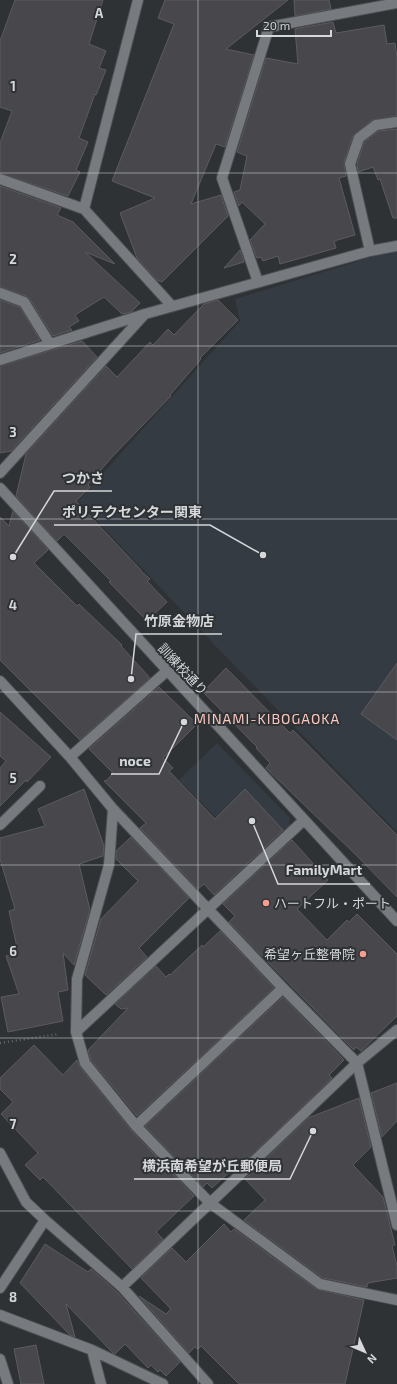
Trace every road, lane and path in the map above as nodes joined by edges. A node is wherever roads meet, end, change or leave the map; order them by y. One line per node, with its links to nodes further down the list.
1 (138, 0): 5 (street)
2 (397, 3): 8 (street)
3 (397, 122): 7 (street)
4 (0, 179): 5 (street)
5 (84, 209): 10 (street)
6 (397, 246): 7 (street)
7 (370, 251): 8 (street)
8 (258, 282): 10 (street)
9 (0, 293): 12 (street)
10 (172, 306): 11 (street)
11 (145, 314): 12 (street); 14 (street)
12 (50, 344): 13 (street)
13 (0, 360)
14 (0, 473)
15 (0, 488): 16 (street, 訓練校通り)
16 (167, 671): 18 (street); 21 (street, 訓練校通り)
17 (0, 681): 18 (street)
18 (70, 757): 20 (street)
19 (40, 786): 22 (street)
20 (113, 809): 23 (street); 27 (street)
21 (304, 820): 23 (street); 24 (street, 訓練校通り)
22 (0, 825)
23 (209, 910): 25 (street); 27 (street)
24 (397, 921)
25 (283, 988): 29 (street); 30 (street)
26 (397, 1030): 29 (street)
27 (76, 1032): 28 (path); 30 (street)
28 (0, 1043)
29 (357, 1063): 32 (street); 34 (street)
30 (136, 1126): 32 (street)
31 (0, 1153): 33 (street)
32 (210, 1203): 35 (street); 37 (street)
33 (44, 1220): 35 (street); 36 (street)
34 (397, 1225)
35 (122, 1287): 44 (street)
36 (0, 1288)
37 (397, 1300)
38 (0, 1316): 39 (street)
39 (92, 1350): 42 (street); 43 (street)
40 (0, 1359): 41 (street)
41 (8, 1384)
42 (101, 1384)
43 (163, 1384)
44 (208, 1384)

